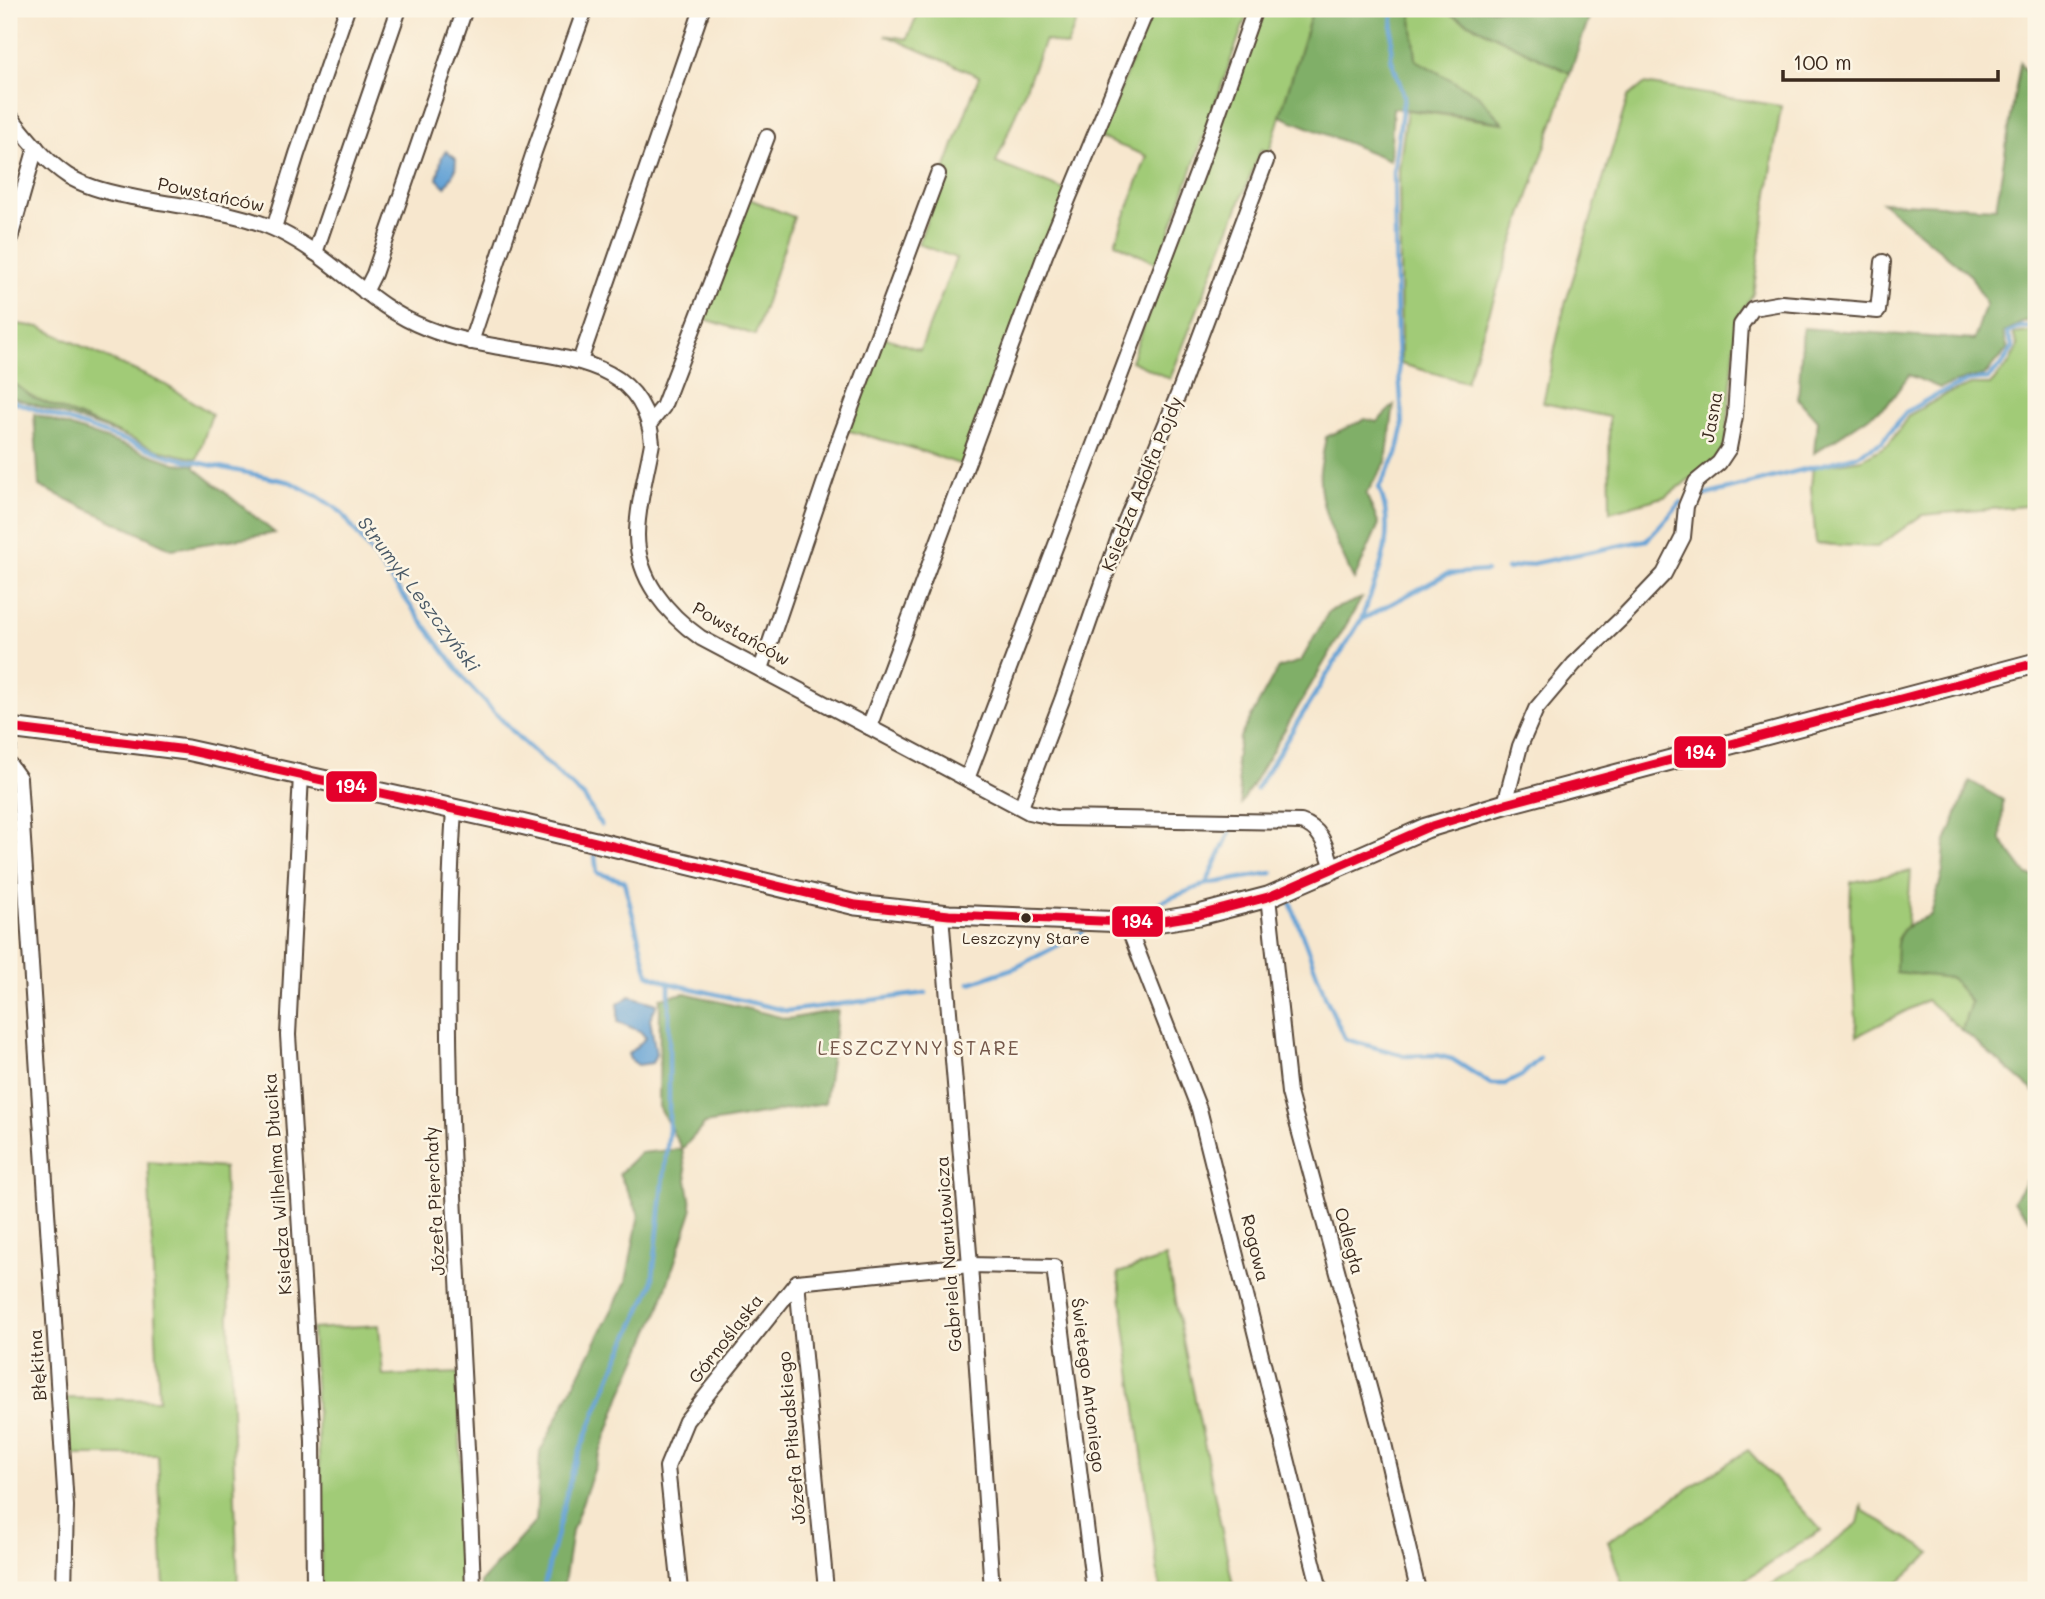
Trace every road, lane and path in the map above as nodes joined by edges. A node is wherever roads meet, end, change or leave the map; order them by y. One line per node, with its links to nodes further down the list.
1 (347, 9): 13 (street)
2 (399, 9): 15 (street)
3 (465, 9): 17 (street)
4 (586, 9): 18 (street)
5 (702, 9): 19 (street)
6 (1147, 9): 23 (street)
7 (1255, 9): 28 (street)
8 (9, 116): 10 (street, Powstańców)
9 (767, 137): 20 (street)
10 (36, 147): 13 (street, Powstańców); 14 (street)
11 (1266, 160): 30 (street, Księdza Adolfa Pojdy)
12 (938, 174): 22 (street)
13 (274, 229): 15 (street, Powstańców)
14 (9, 242)
15 (315, 253): 17 (street, Powstańców)
16 (1883, 262): 29 (street, Jasna)
17 (365, 292): 18 (street, Powstańców)
18 (471, 342): 19 (street, Powstańców)
19 (580, 361): 20 (street, Powstańców)
20 (649, 424): 22 (street, Powstańców)
21 (2036, 663): 29 (street)
22 (761, 669): 23 (street, Powstańców)
23 (869, 727): 28 (street, Powstańców)
24 (9, 728): 25 (street); 27 (street)
25 (9, 747)
26 (9, 764): 38 (street, Błękitna)
27 (301, 775): 31 (street); 39 (street, Księdza Wilhelma Dłucika)
28 (967, 779): 30 (street, Powstańców)
29 (1505, 804): 32 (street)
30 (1021, 807): 32 (street, Powstańców)
31 (454, 810): 34 (street); 40 (street, Józefa Pierchały)
32 (1333, 868): 33 (street)
33 (1268, 897): 35 (street); 46 (street, Odległa)
34 (941, 915): 35 (street); 36 (street, Gabriela Narutowicza)
35 (1126, 922): 45 (street, Rogowa)
36 (970, 1265): 37 (street); 43 (street, Gabriela Narutowicza); 44 (street, Świętego Antoniego)
37 (797, 1282): 41 (street, Górnośląska); 42 (street, Józefa Piłsudskiego)
38 (64, 1590)
39 (314, 1590)
40 (472, 1590)
41 (681, 1590)
42 (826, 1590)
43 (992, 1590)
44 (1094, 1590)
45 (1320, 1590)
46 (1418, 1590)

